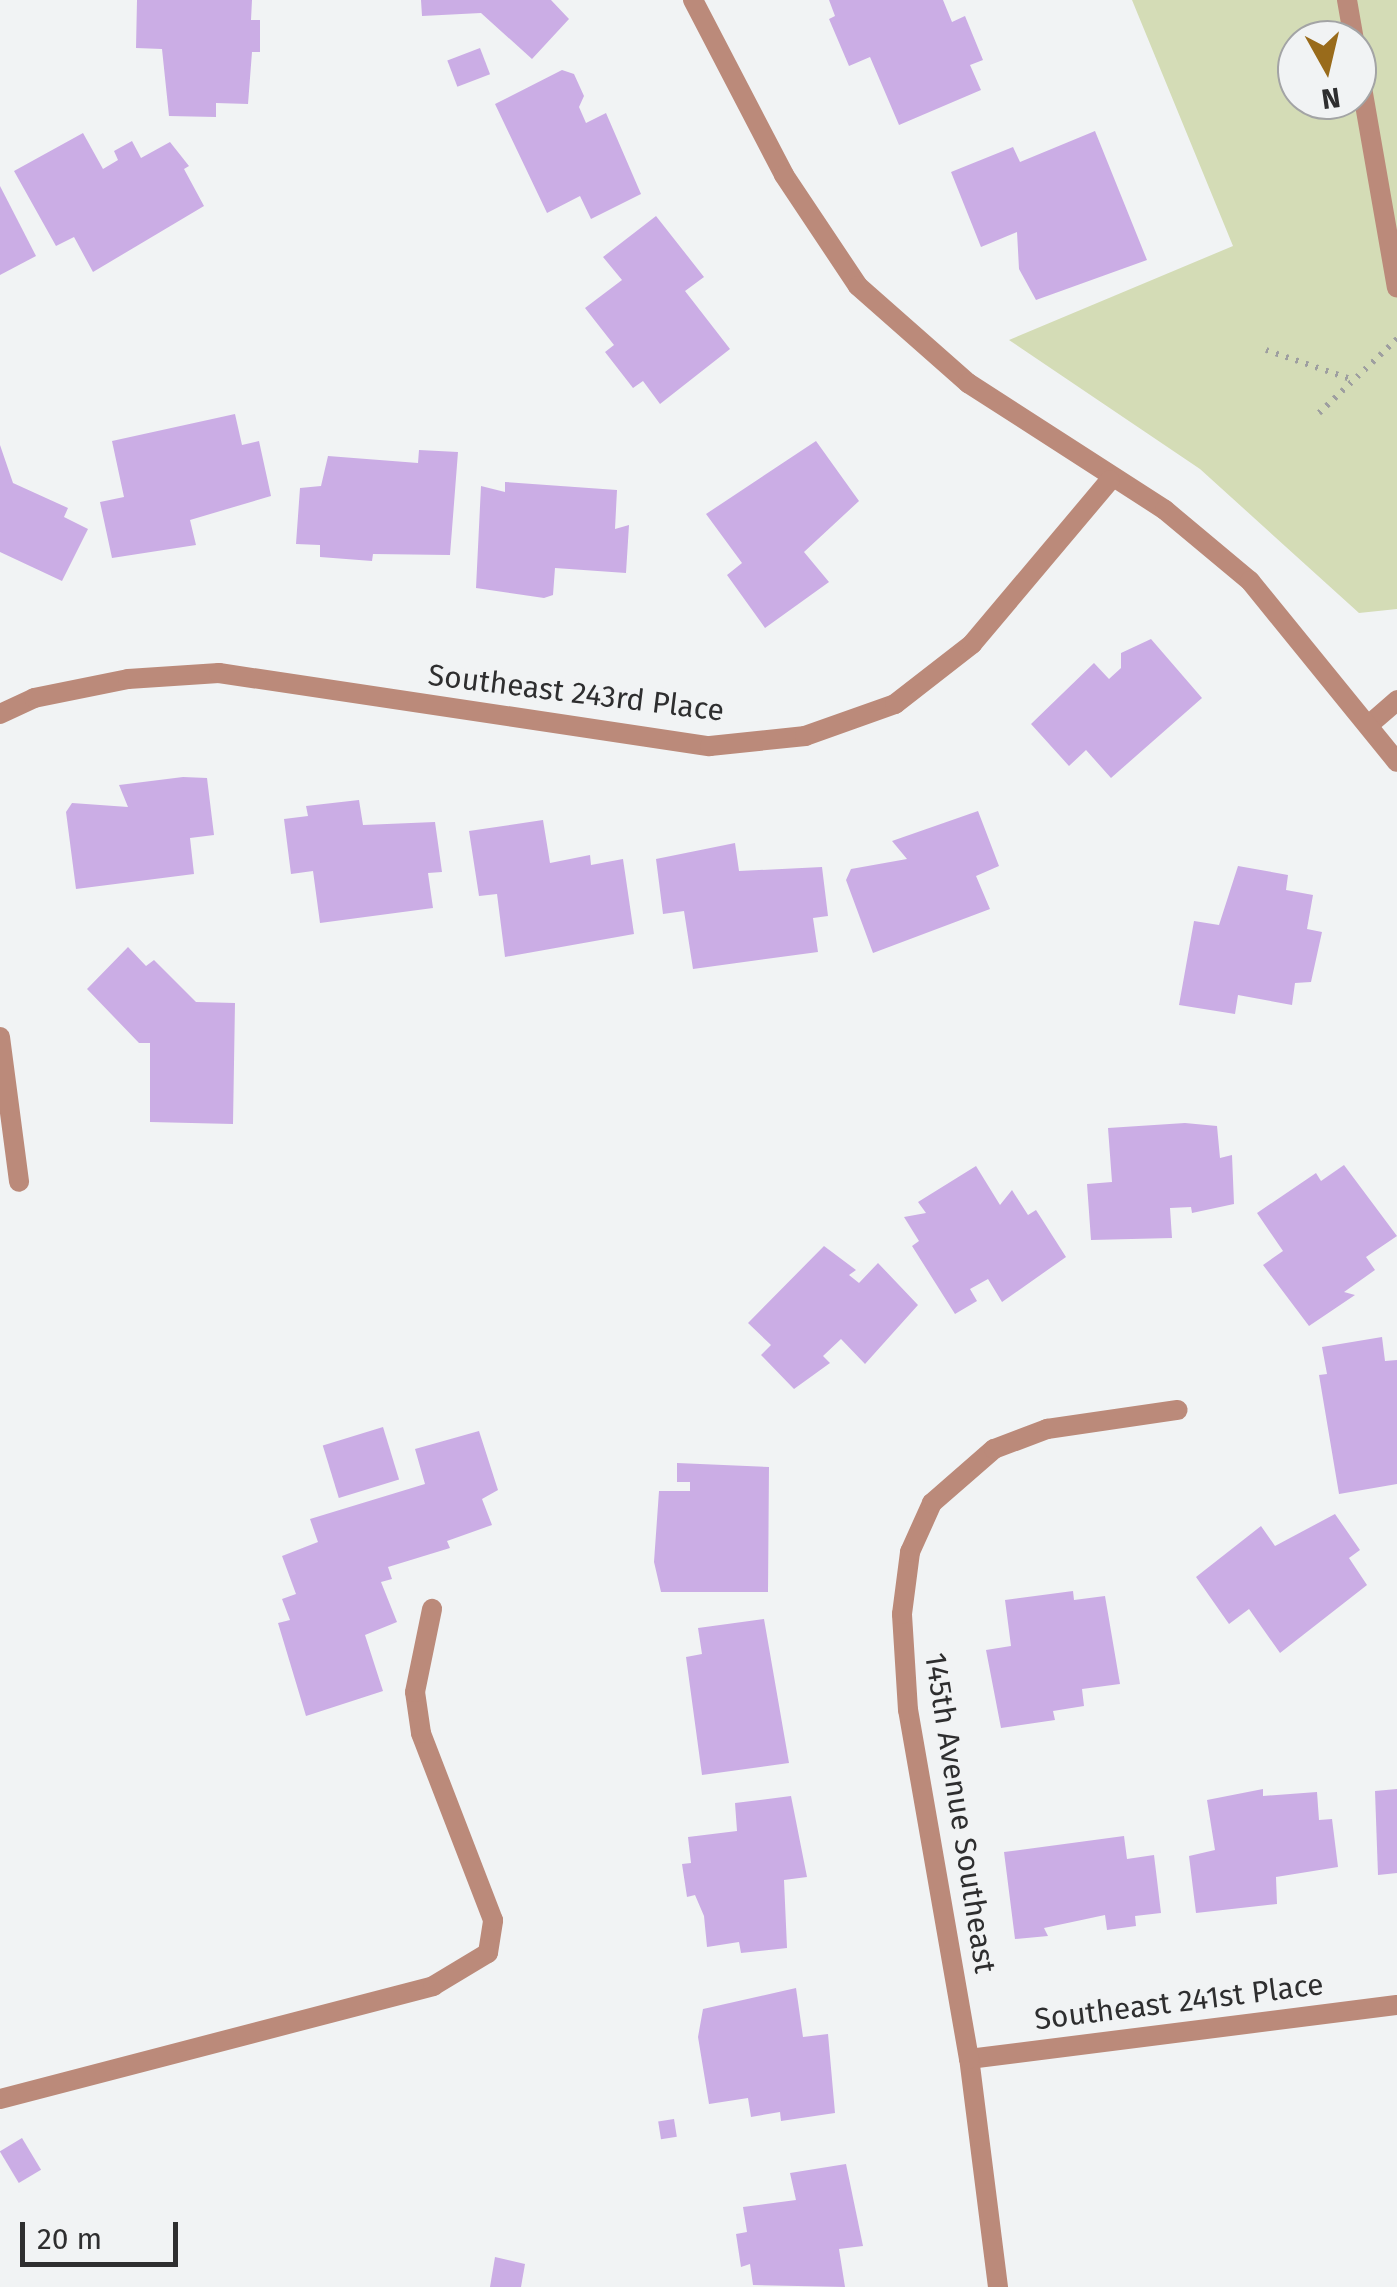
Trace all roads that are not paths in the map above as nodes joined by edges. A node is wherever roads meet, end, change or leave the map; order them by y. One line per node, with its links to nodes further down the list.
1 (694, 0): 4 (street)
2 (1368, 120): 3 (street)
3 (1397, 288)
4 (1110, 480): 6 (street, Southeast 243rd Place); 7 (street)
5 (1397, 700): 7 (street)
6 (0, 714)
7 (1370, 724): 8 (street)
8 (1397, 762)
9 (0, 1037): 10 (street)
10 (19, 1182)
11 (1178, 1410): 14 (street, 145th Avenue Southeast)
12 (432, 1609): 15 (street)
13 (1397, 2006): 14 (street, Southeast 241st Place)
14 (969, 2058): 16 (street, 145th Avenue Southeast)
15 (0, 2099)
16 (998, 2287)

